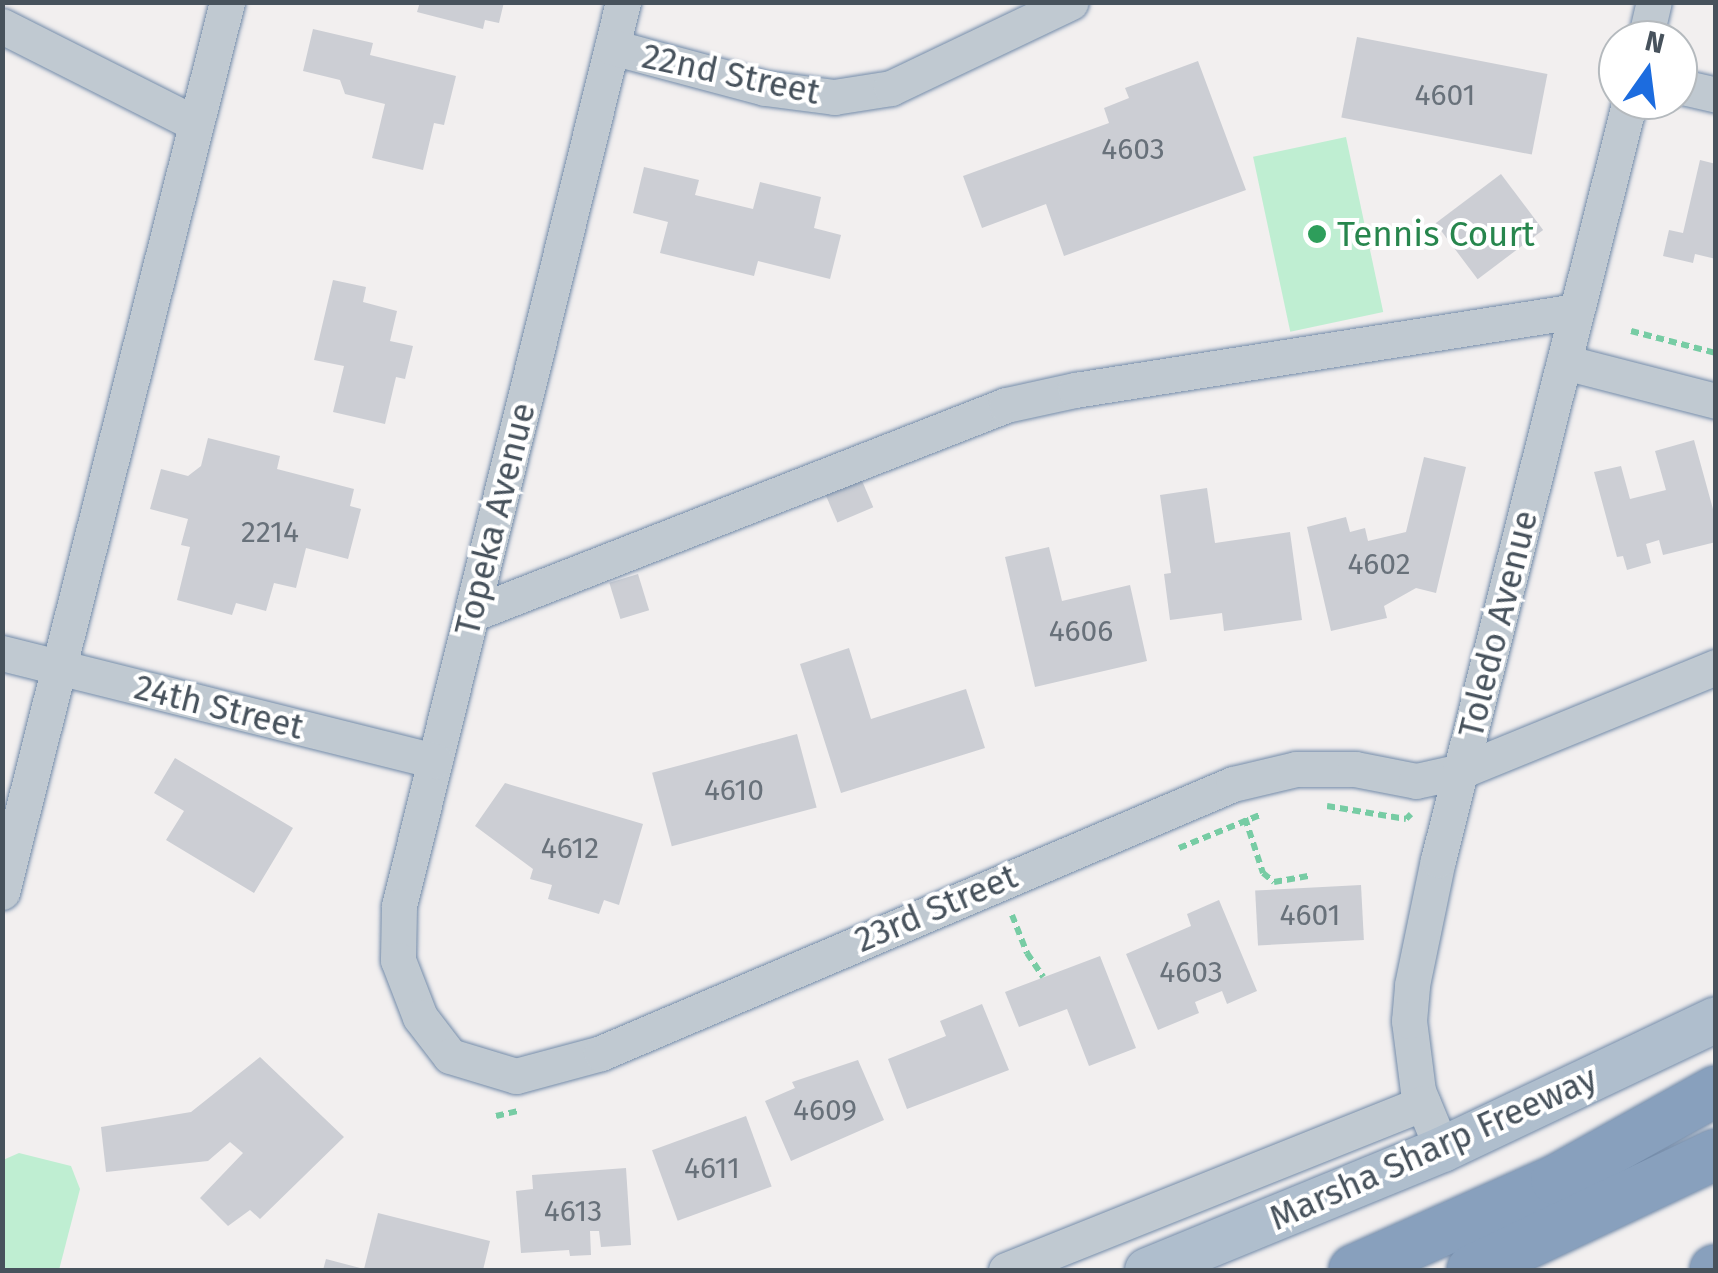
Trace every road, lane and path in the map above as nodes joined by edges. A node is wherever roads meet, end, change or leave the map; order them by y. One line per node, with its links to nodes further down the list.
1 (227, 2): 7 (street)
2 (624, 2): 5 (street, Topeka Avenue)
3 (1071, 2): 5 (street, 22nd Street)
4 (2, 26): 7 (street)
5 (612, 48): 13 (street, Topeka Avenue)
6 (1625, 120): 8 (street, Toledo Avenue)
7 (196, 124): 16 (street)
8 (1576, 312): 11 (street, Toledo Avenue); 13 (street)
9 (1631, 331): 10 (path)
10 (1716, 353)
11 (1564, 362): 12 (street); 18 (street, Toledo Avenue)
12 (1716, 401)
13 (472, 614): 17 (street, Topeka Avenue)
14 (2, 654): 16 (street, 24th Street)
15 (1716, 667): 18 (street, 23rd Street)
16 (60, 668): 17 (street, 24th Street); 25 (street)
17 (435, 761): 31 (street, Topeka Avenue)
18 (1461, 770): 19 (street, 23rd Street); 20 (path); 33 (street, Toledo Avenue)
19 (1233, 784): 22 (path); 31 (street, 23rd Street)
20 (1314, 806)
21 (1269, 812): 22 (path)
22 (1246, 820): 23 (path); 24 (path)
23 (1175, 850)
24 (1309, 876)
25 (2, 892)
26 (1030, 908): 27 (path)
27 (1012, 915): 28 (path); 29 (path)
28 (997, 922)
29 (1044, 978)
30 (1716, 1019): 36 (main road, Marsha Sharp Freeway)
31 (430, 1031)
32 (1716, 1091): 40 (highway)
33 (1423, 1103): 36 (street, Toledo Avenue); 38 (street)
34 (525, 1110): 35 (path)
35 (496, 1116)
36 (1442, 1149): 39 (main road, Marsha Sharp Freeway)
37 (1716, 1154): 41 (highway)
38 (1006, 1270)
39 (1147, 1270)
40 (1354, 1270)
41 (1472, 1270)

